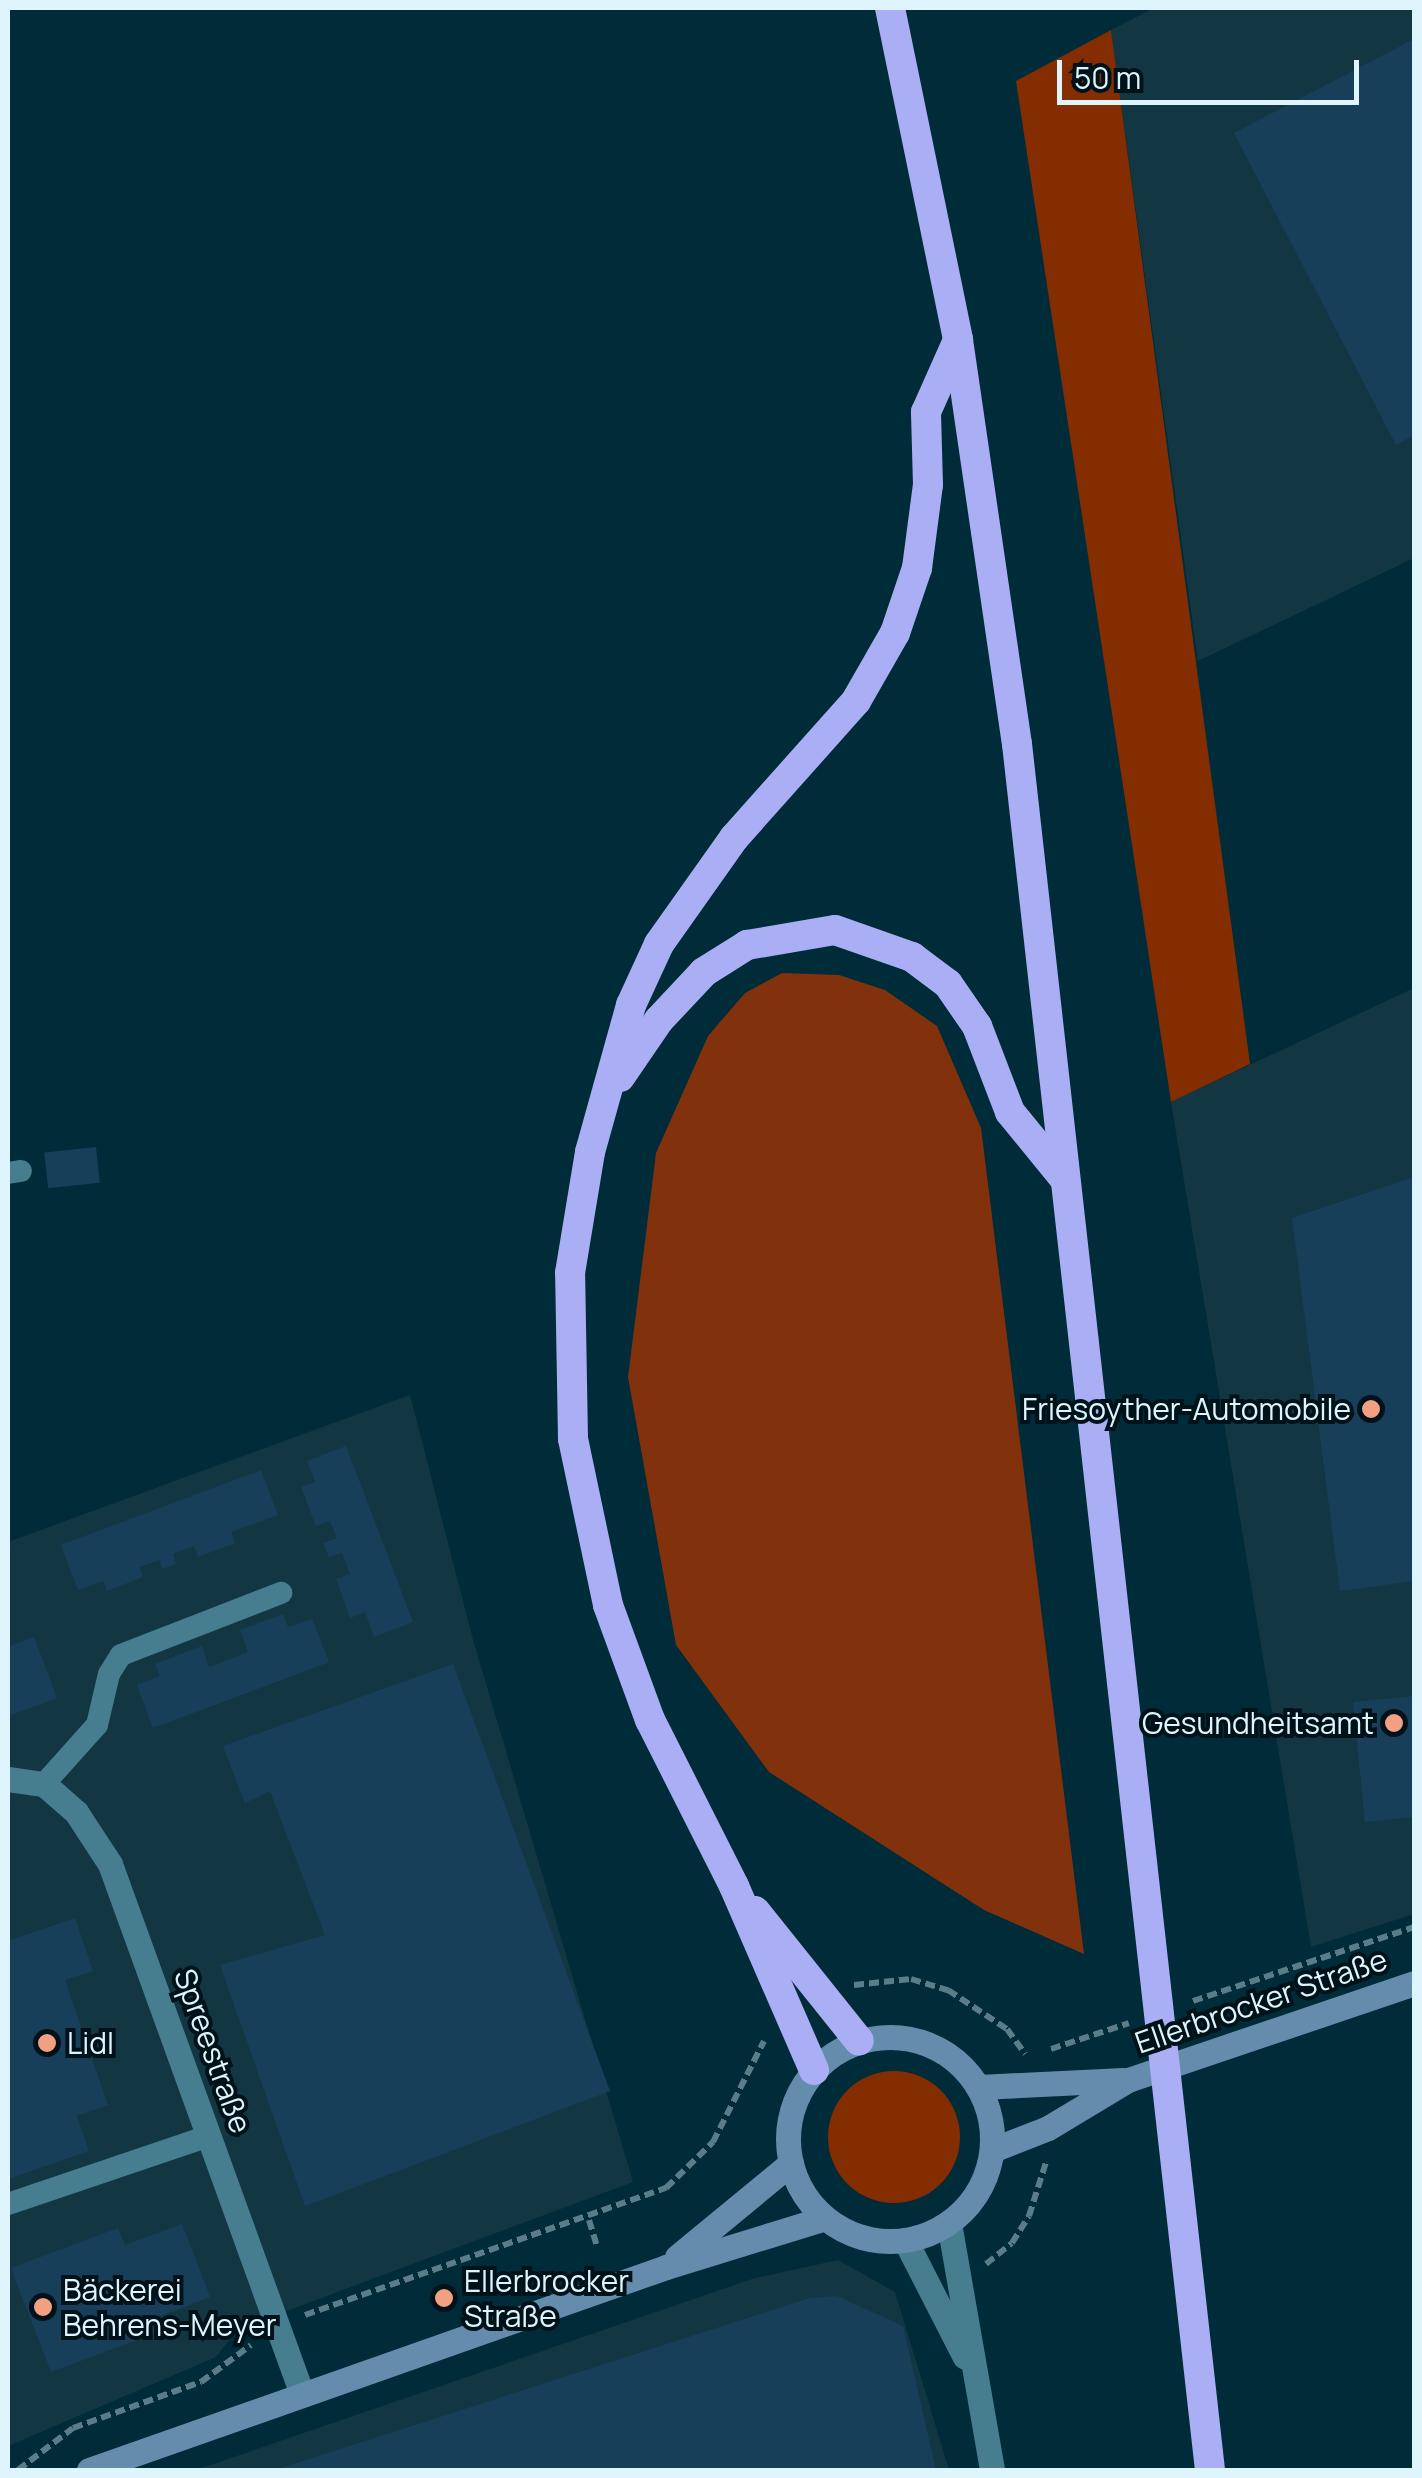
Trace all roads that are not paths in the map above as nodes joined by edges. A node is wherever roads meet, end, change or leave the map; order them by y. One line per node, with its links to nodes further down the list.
1 (890, 8): 2 (highway)
2 (958, 340): 3 (highway); 4 (highway)
3 (604, 1100): 4 (highway); 8 (highway)
4 (1063, 1177): 26 (highway)
5 (281, 1593): 7 (lane)
6 (8, 1780): 7 (street)
7 (44, 1784): 14 (street, Spreestraße)
8 (734, 1886): 10 (highway); 11 (highway)
9 (1414, 1984): 12 (main road, Ellerbrocker Straße)
10 (859, 2041): 11 (main road); 13 (main road)
11 (814, 2070): 16 (main road)
12 (1128, 2080): 13 (main road, Ellerbrocker Straße); 15 (main road, Ellerbrocker Straße)
13 (979, 2088): 15 (main road)
14 (209, 2136): 17 (lane); 23 (street, Spreestraße)
15 (992, 2150): 19 (main road)
16 (790, 2163): 18 (main road); 21 (main road)
17 (8, 2204)
18 (825, 2218): 20 (main road); 21 (main road)
19 (949, 2223): 20 (main road); 22 (street)
20 (905, 2240): 22 (street)
21 (666, 2267): 23 (main road)
22 (972, 2371): 25 (street)
23 (302, 2394): 24 (main road)
24 (89, 2470)
25 (992, 2470)
26 (1210, 2470)

